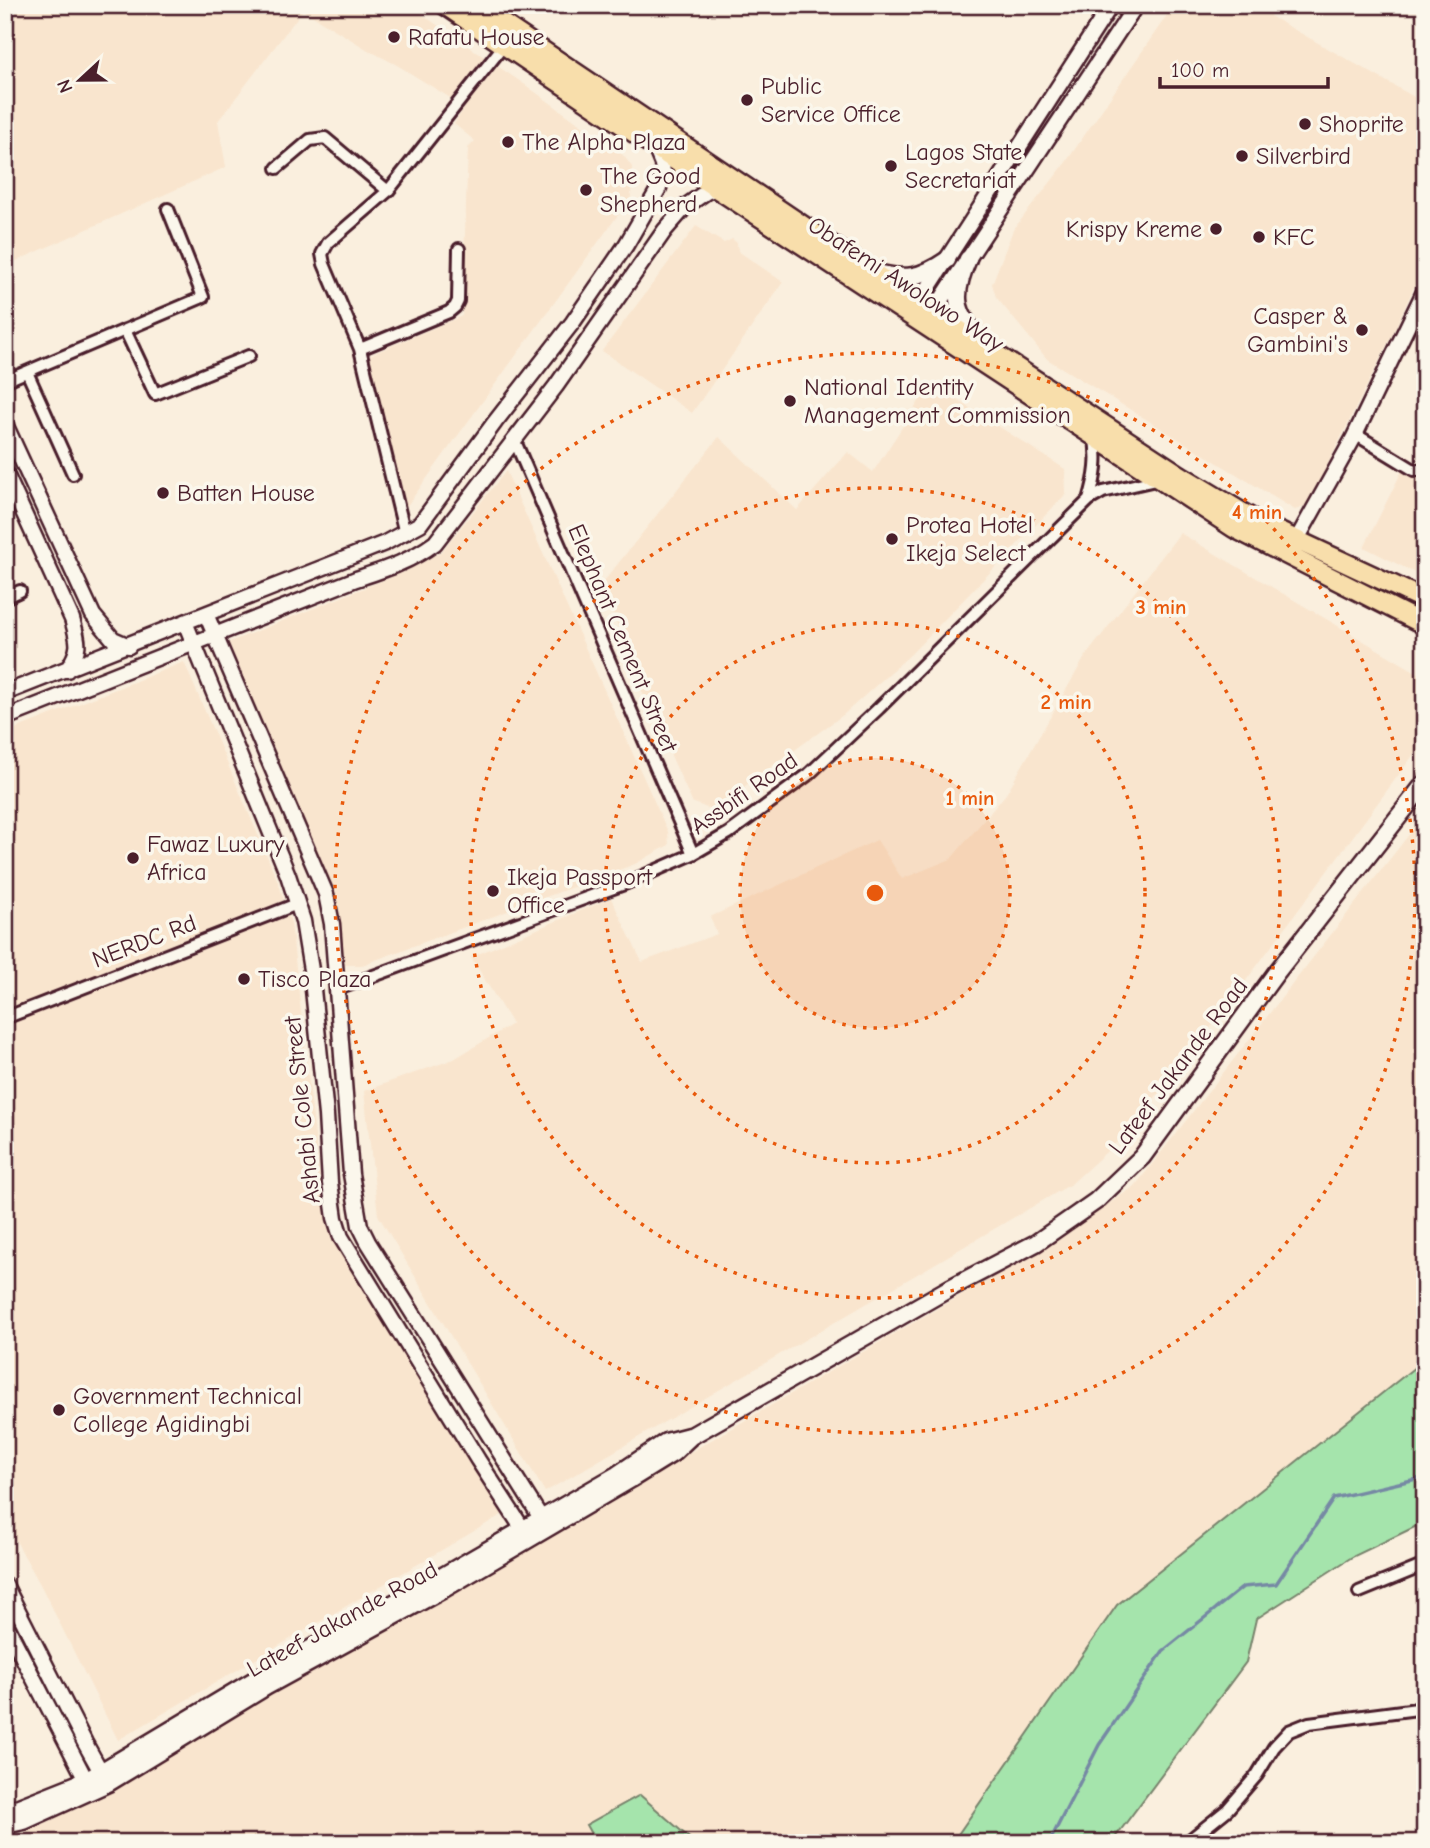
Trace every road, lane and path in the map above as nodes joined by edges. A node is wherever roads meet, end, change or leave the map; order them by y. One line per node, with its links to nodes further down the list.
1 (445, 5): 5 (main road, Obafemi Awolowo Way)
2 (475, 5): 16 (main road, Obafemi Awolowo Way)
3 (1111, 5): 15 (street)
4 (1136, 5): 14 (street)
5 (504, 45): 6 (main road, Obafemi Awolowo Way); 9 (street)
6 (655, 147): 8 (main road, Obafemi Awolowo Way); 11 (street)
7 (277, 168): 9 (street)
8 (716, 188): 13 (street); 18 (main road, Obafemi Awolowo Way)
9 (388, 191): 21 (street)
10 (168, 209): 19 (street)
11 (626, 245): 13 (street); 34 (street)
12 (460, 249): 21 (street)
13 (645, 258): 28 (street)
14 (968, 259): 18 (street); 20 (main road)
15 (947, 260): 16 (main road); 18 (street)
16 (873, 272): 18 (main road, Obafemi Awolowo Way)
17 (1425, 290): 26 (street)
18 (921, 314): 20 (main road, Obafemi Awolowo Way); 27 (main road, Obafemi Awolowo Way)
19 (125, 330): 22 (street); 23 (street)
20 (987, 348): 35 (main road, Obafemi Awolowo Way)
21 (360, 349): 34 (street)
22 (248, 356)
23 (27, 372): 24 (street); 31 (street)
24 (5, 381)
25 (5, 424): 44 (street)
26 (1355, 434): 29 (street); 35 (street)
27 (1094, 435): 32 (main road, Obafemi Awolowo Way); 33 (street)
28 (514, 439): 42 (street); 51 (street, Elephant Cement Street)
29 (1425, 470)
30 (5, 472): 45 (street)
31 (73, 474)
32 (1160, 479): 33 (street); 41 (main road, Obafemi Awolowo Way)
33 (1089, 500): 51 (street, Assbifi Road)
34 (405, 534): 39 (street)
35 (1296, 541): 38 (main road, Obafemi Awolowo Way)
36 (20, 591): 37 (street)
37 (5, 598)
38 (1425, 600)
39 (206, 614): 40 (street); 42 (street, Ashabi Cole Street)
40 (185, 622): 43 (street, Ashabi Cole Street); 44 (street)
41 (1423, 626)
42 (215, 635): 43 (street); 47 (street, Ashabi Cole Street)
43 (194, 644): 48 (street, Ashabi Cole Street); 49 (street)
44 (128, 646): 45 (street)
45 (68, 670): 46 (street)
46 (5, 693)
47 (245, 706): 48 (street); 53 (street, Ashabi Cole Street)
48 (223, 715): 52 (street, Ashabi Cole Street)
49 (5, 718)
50 (1425, 782): 57 (main road, Lateef Jakande Road)
51 (693, 854): 53 (street, Assbifi Road)
52 (298, 904): 54 (street, NERDC Rd); 56 (street, Ashabi Cole Street)
53 (338, 989): 55 (street, Ashabi Cole Street)
54 (5, 1018)
55 (503, 1459): 56 (street); 57 (street, Ashabi Cole Street)
56 (485, 1471): 58 (street, Ashabi Cole Street)
57 (544, 1523): 58 (main road, Lateef Jakande Road)
58 (526, 1533): 65 (main road, Lateef Jakande Road)
59 (1425, 1565): 61 (street)
60 (5, 1585): 62 (street)
61 (1359, 1592)
62 (19, 1612): 63 (street); 65 (street)
63 (5, 1621): 66 (street)
64 (1425, 1708): 69 (street)
65 (104, 1777): 66 (main road, Lateef Jakande Road)
66 (89, 1786): 67 (main road, Lateef Jakande Road); 68 (main road, Lateef Jakande Road)
67 (5, 1811)
68 (5, 1825)
69 (1186, 1843)

